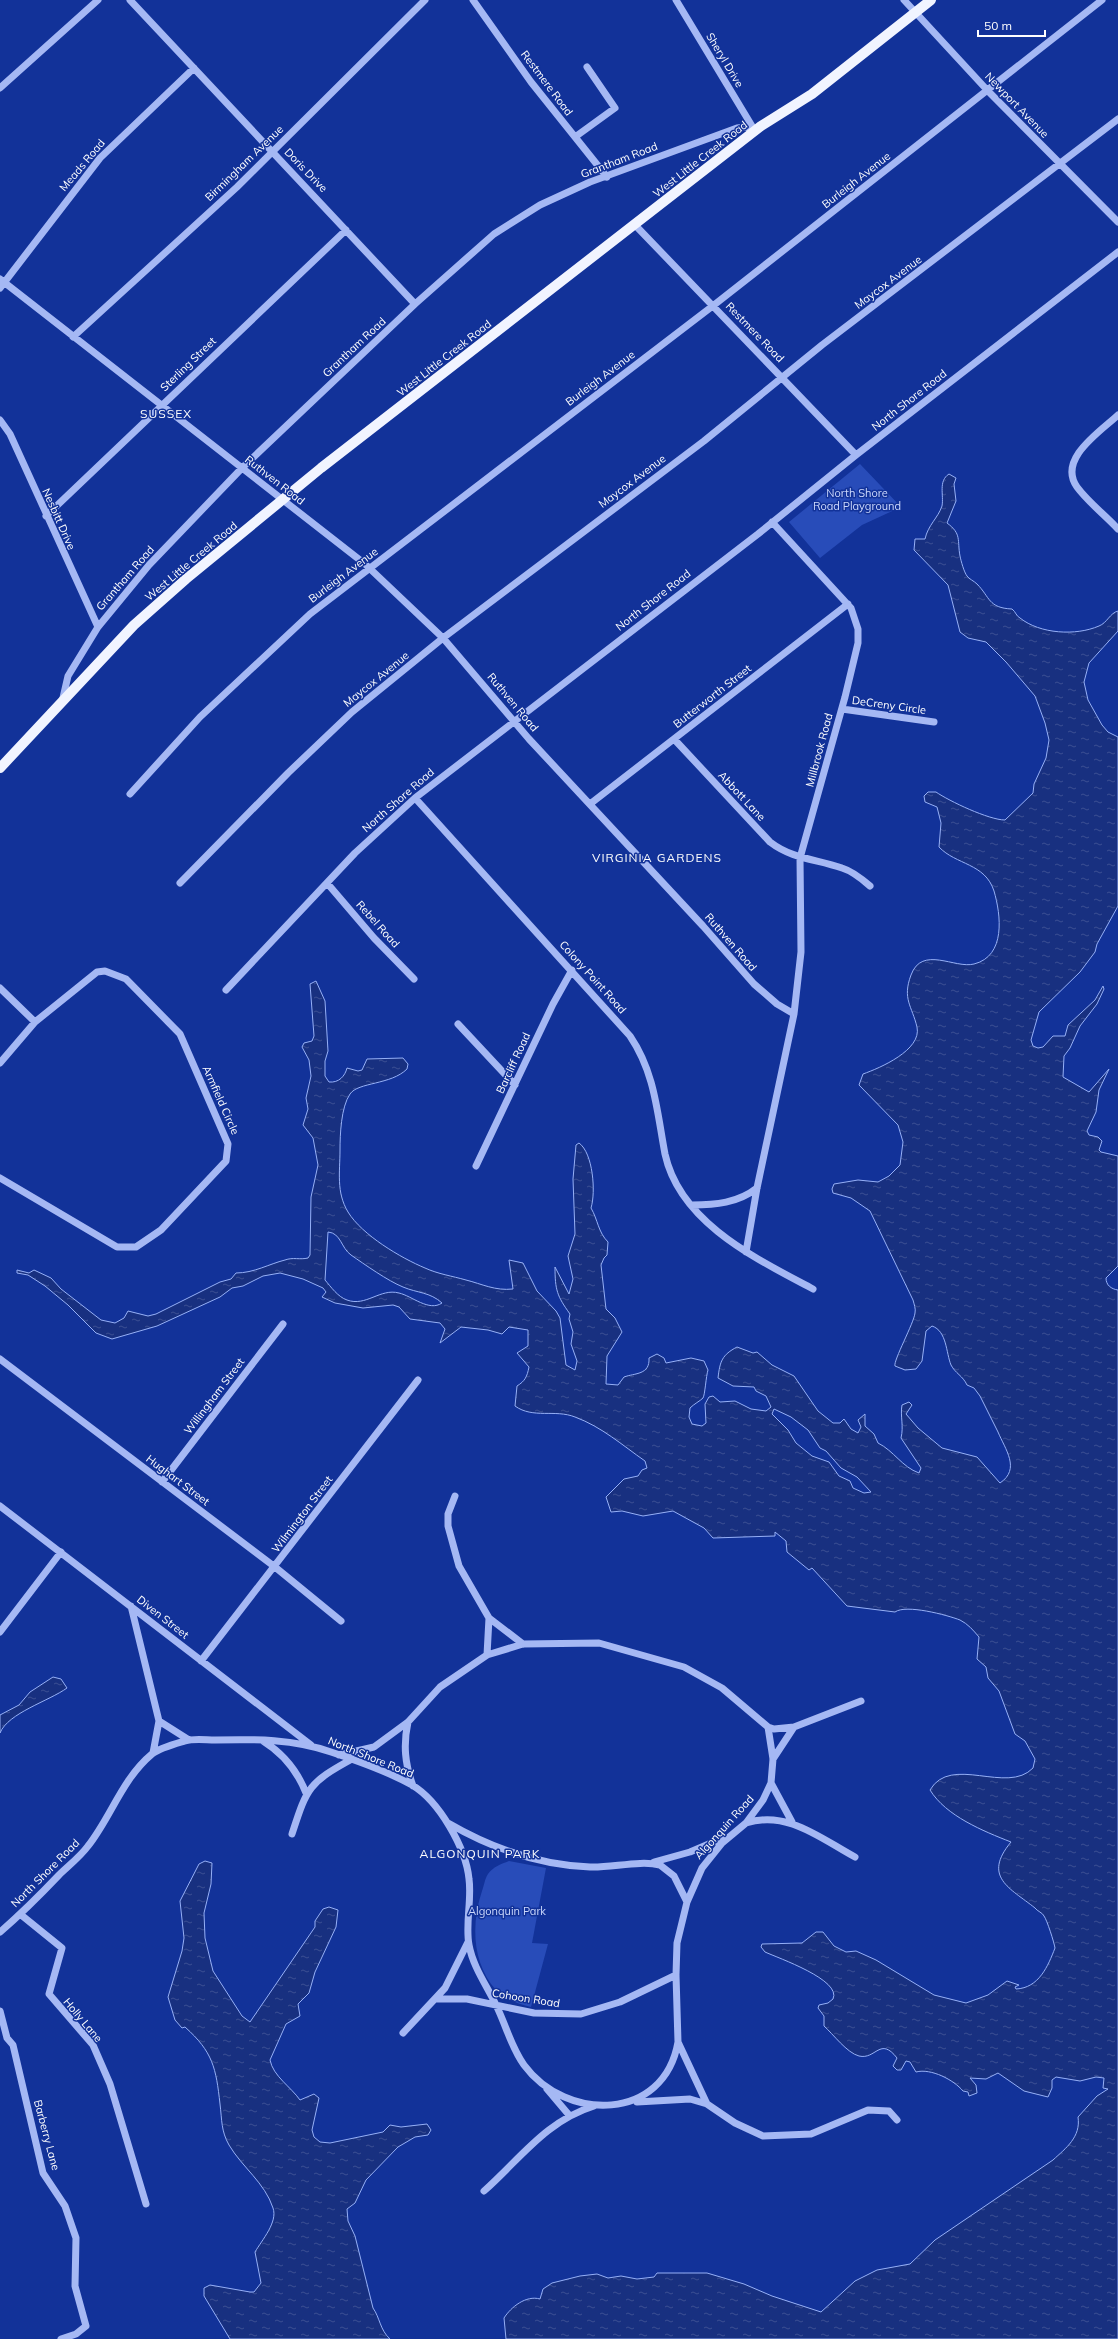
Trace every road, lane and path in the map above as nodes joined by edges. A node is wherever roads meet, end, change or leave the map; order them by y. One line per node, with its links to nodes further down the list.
1 (98, 0): 12 (street)
2 (130, 0): 10 (street, Doris Drive)
3 (426, 0): 17 (street, Birmingham Avenue)
4 (473, 0): 16 (street, Restmere Road)
5 (676, 0): 15 (street, Sheryl Drive)
6 (904, 0): 9 (street, Newport Avenue)
7 (931, 0): 9 (main road, West Little Creek Road)
8 (1102, 0): 13 (street, Burleigh Avenue)
9 (916, 12): 13 (street, Newport Avenue); 15 (main road, West Little Creek Road)
10 (194, 68): 17 (street, Doris Drive); 24 (street, Meads Road)
11 (587, 68): 16 (street)
12 (0, 88)
13 (988, 91): 18 (street, Newport Avenue); 26 (street, Burleigh Avenue)
14 (1118, 119): 18 (street, Maycox Avenue)
15 (755, 132): 19 (street, Grantham Road); 21 (main road, West Little Creek Road)
16 (575, 137): 19 (street, Restmere Road)
17 (273, 151): 22 (street, Doris Drive); 27 (street, Birmingham Avenue)
18 (1058, 164): 20 (street, Newport Avenue); 28 (street, Maycox Avenue)
19 (607, 177): 25 (street, Grantham Road)
20 (1118, 222)
21 (636, 226): 26 (street, Restmere Road); 34 (main road, West Little Creek Road)
22 (346, 230): 25 (street, Doris Drive); 29 (street, Sterling Street)
23 (1118, 252): 32 (street, North Shore Road)
24 (1, 283): 27 (street, Ruthven Road)
25 (415, 304): 33 (street, Grantham Road)
26 (714, 305): 28 (street, Restmere Road); 38 (street, Burleigh Avenue)
27 (73, 337): 29 (street, Ruthven Road)
28 (783, 378): 32 (street, Restmere Road); 41 (street, Maycox Avenue)
29 (161, 405): 33 (street, Ruthven Road); 35 (street, Sterling Street)
30 (1118, 415): 37 (street)
31 (0, 420): 35 (street, Nesbitt Drive)
32 (856, 455): 36 (street, North Shore Road)
33 (242, 468): 34 (street, Ruthven Road); 40 (street, Grantham Road)
34 (283, 500): 38 (street, Ruthven Road); 42 (main road, West Little Creek Road)
35 (46, 516): 40 (street, Nesbitt Drive)
36 (772, 522): 39 (street, Millbrook Road); 44 (street, North Shore Road)
37 (1118, 529)
38 (370, 568): 41 (street, Ruthven Road); 48 (street, Burleigh Avenue)
39 (848, 604): 43 (street, Millbrook Road); 46 (street, Butterworth Street)
40 (98, 627): 42 (street, Grantham Road)
41 (443, 638): 44 (street, Ruthven Road); 52 (street, Maycox Avenue)
42 (61, 703): 47 (main road, West Little Creek Road)
43 (842, 709): 45 (street, DeCreny Circle); 51 (street, Millbrook Road)
44 (514, 721): 49 (street, North Shore Road); 50 (street, Ruthven Road)
45 (934, 722)
46 (674, 739): 50 (street, Butterworth Street); 51 (street, Abbott Lane)
47 (0, 768)
48 (130, 794)
49 (415, 798): 53 (street, North Shore Road); 55 (street, Colony Point Road)
50 (590, 804): 59 (street, Ruthven Road)
51 (800, 858): 54 (street, Abbott Lane); 59 (street, Millbrook Road)
52 (180, 883)
53 (327, 883): 56 (street, Rebel Road); 58 (street, North Shore Road)
54 (870, 886)
55 (572, 970): 63 (street, Barcliff Road); 67 (street, Colony Point Road)
56 (414, 979)
57 (0, 988): 60 (street)
58 (226, 990)
59 (794, 1014): 66 (street)
60 (36, 1022): 62 (street, Armfield Circle); 65 (street, Armfield Circle)
61 (458, 1024): 63 (street)
62 (0, 1063)
63 (515, 1085): 64 (street, Barcliff Road)
64 (476, 1166)
65 (0, 1178)
66 (757, 1188): 67 (street); 68 (street)
67 (692, 1205): 68 (street, Colony Point Road)
68 (746, 1252): 69 (street, Colony Point Road)
69 (813, 1289)
70 (283, 1324): 73 (street, Willingham Street)
71 (0, 1359): 73 (street, Hughart Street)
72 (418, 1380): 77 (street, Wilmington Street)
73 (162, 1482): 77 (street, Hughart Street)
74 (455, 1496): 79 (street)
75 (0, 1506): 76 (street, Diven Street)
76 (61, 1552): 78 (street, Diven Street); 81 (street)
77 (275, 1567): 80 (street, Hughart Street); 84 (street, Wilmington Street)
78 (131, 1606): 84 (street, Diven Street); 86 (street)
79 (489, 1618): 82 (street); 83 (street)
80 (341, 1621)
81 (0, 1632)
82 (522, 1644): 83 (street); 88 (street)
83 (488, 1655): 87 (street)
84 (202, 1661): 92 (street, Diven Street)
85 (860, 1701): 89 (street)
86 (159, 1721): 91 (street); 93 (street)
87 (408, 1722): 94 (street); 98 (street)
88 (768, 1727): 89 (street); 96 (street, Algonquin Road)
89 (794, 1728): 96 (street)
90 (260, 1739): 91 (street, North Shore Road); 92 (street, North Shore Road); 99 (street)
91 (189, 1740): 93 (street, North Shore Road)
92 (312, 1745): 94 (street, North Shore Road)
93 (153, 1753): 108 (street, North Shore Road)
94 (339, 1755): 95 (street, North Shore Road)
95 (352, 1759): 98 (street, North Shore Road); 99 (street)
96 (773, 1759): 97 (street, Algonquin Road)
97 (771, 1783): 100 (street); 102 (street, Algonquin Road)
98 (413, 1786): 101 (street, North Shore Road)
99 (306, 1793): 103 (street)
100 (792, 1822): 102 (street); 105 (street)
101 (448, 1823): 106 (street); 110 (street, North Shore Road)
102 (746, 1823): 104 (street, Algonquin Road)
103 (292, 1834)
104 (731, 1834): 106 (street); 107 (street, Algonquin Road)
105 (855, 1857)
106 (650, 1863): 107 (street)
107 (688, 1902): 111 (street, Algonquin Road)
108 (20, 1914): 109 (street, North Shore Road); 124 (street, Holly Lane)
109 (0, 1932)
110 (468, 1941): 112 (street); 113 (street, North Shore Road)
111 (676, 1975): 113 (street, Cohoon Road); 116 (street, Algonquin Road)
112 (436, 1999): 113 (street, Cohoon Road); 115 (street)
113 (497, 2006): 117 (street, North Shore Road)
114 (0, 2011): 125 (street, Barberry Lane)
115 (402, 2033)
116 (678, 2042): 118 (street, North Shore Road); 119 (street, Algonquin Road)
117 (545, 2086): 120 (street, North Shore Road); 121 (street)
118 (633, 2102): 119 (street, North Shore Road); 120 (street, North Shore Road)
119 (707, 2104): 122 (street, North Shore Road)
120 (596, 2105): 121 (street)
121 (569, 2115): 123 (street)
122 (897, 2120)
123 (484, 2191)
124 (146, 2204)
125 (61, 2339)

